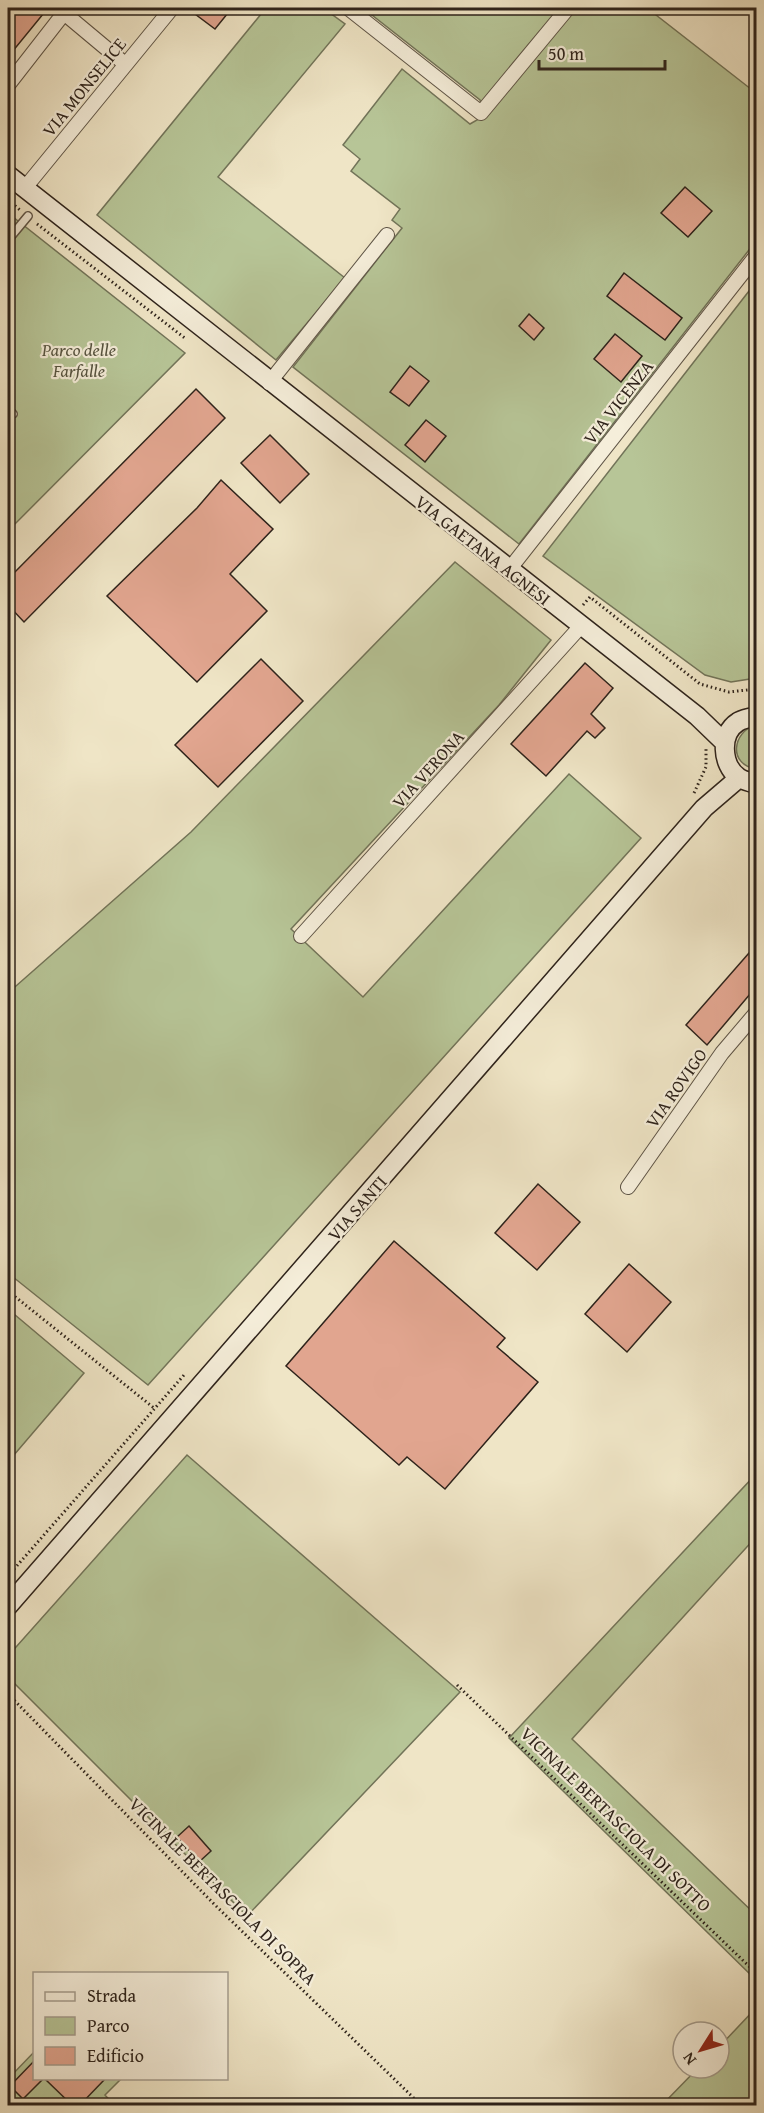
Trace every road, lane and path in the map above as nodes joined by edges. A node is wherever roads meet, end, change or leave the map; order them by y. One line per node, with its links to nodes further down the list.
1 (172, 8): 5 (street, VIA MONSELICE)
2 (348, 8): 3 (street)
3 (568, 8)
4 (66, 10): 5 (street); 6 (street)
5 (125, 64): 8 (street, VIA MONSELICE)
6 (8, 85)
7 (8, 176): 8 (street, VIA GAETANA AGNESI)
8 (24, 189): 13 (street, VIA GAETANA AGNESI)
9 (28, 216): 11 (lane)
10 (387, 235): 13 (street)
11 (8, 240)
12 (756, 256): 14 (street, VIA VICENZA)
13 (269, 383): 14 (street, VIA GAETANA AGNESI)
14 (508, 571): 15 (street, VIA GAETANA AGNESI)
15 (577, 622): 16 (path); 17 (street, VIA GAETANA AGNESI); 25 (street, VIA VERONA)
16 (756, 689)
17 (697, 716): 19 (street, VIA GAETANA AGNESI); 20 (street, VIA GAETANA AGNESI)
18 (756, 716): 19 (street)
19 (738, 722): 20 (street)
20 (725, 743): 22 (street)
21 (705, 745): 24 (path)
22 (733, 771): 23 (street); 24 (street, VIA SANTI)
23 (756, 784)
24 (696, 805): 32 (street, VIA SANTI)
25 (301, 936)
26 (756, 1013): 27 (street, VIA ROVIGO)
27 (628, 1186)
28 (8, 1291): 30 (path)
29 (186, 1373): 30 (path)
30 (154, 1408): 31 (path)
31 (8, 1576)
32 (8, 1606)
33 (457, 1685): 35 (path, VICINALE BERTASCIOLA DI SOTTO)
34 (8, 1694): 36 (path, VICINALE BERTASCIOLA DI SOPRA)
35 (756, 1973)
36 (422, 2106)

